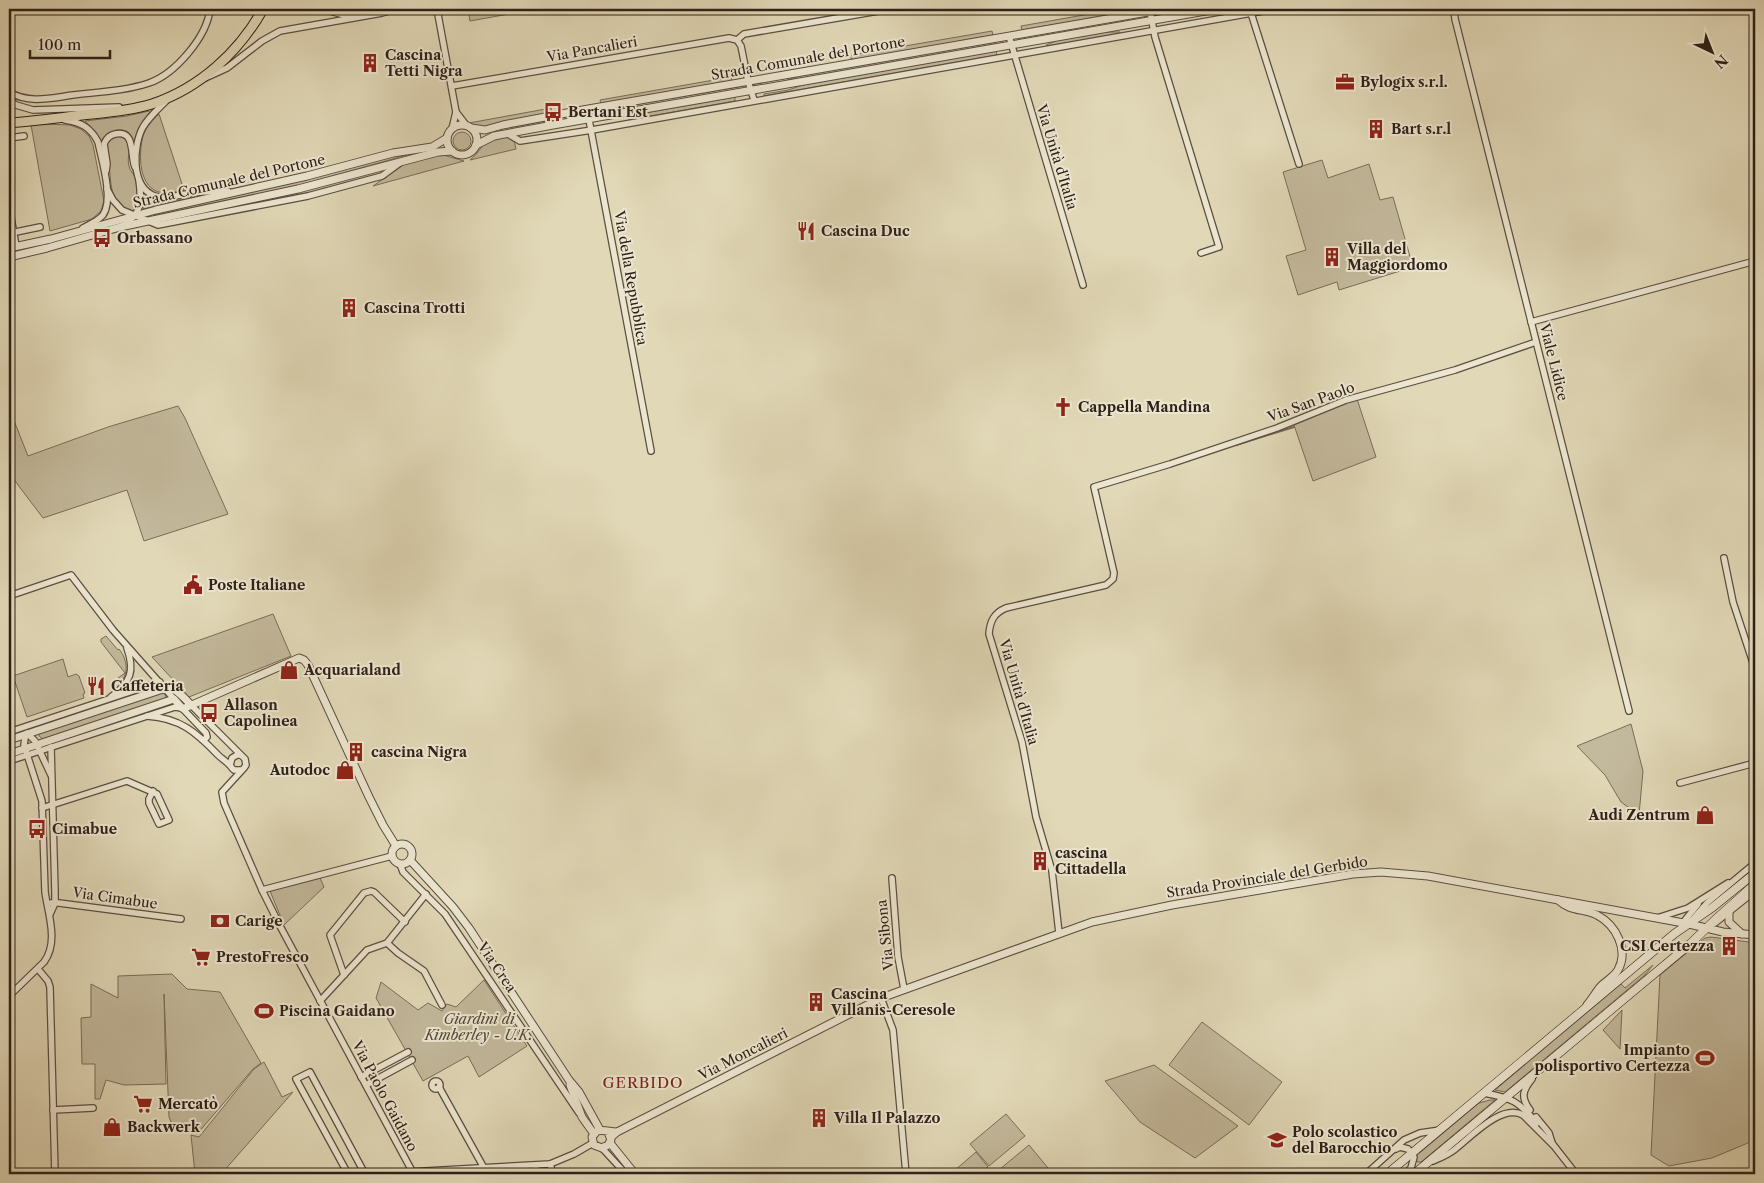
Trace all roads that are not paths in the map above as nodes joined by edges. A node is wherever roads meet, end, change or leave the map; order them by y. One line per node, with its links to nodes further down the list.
1 (210, 9): 26 (street)
2 (263, 9): 22 (main road)
3 (322, 9): 14 (street)
4 (396, 9): 14 (street)
5 (437, 9): 24 (street)
6 (890, 9): 19 (street, Via Pancalieri)
7 (1165, 9): 12 (street, Strada Comunale del Portone)
8 (1216, 9): 16 (street, Strada Comunale del Portone)
9 (1275, 9): 13 (street, Strada Comunale del Portone)
10 (1449, 9): 15 (street, Viale Lidice)
11 (1454, 9): 15 (street, Viale Lidice)
12 (1150, 11): 16 (street); 18 (street, Strada Comunale del Portone)
13 (1252, 13): 17 (street, Strada Comunale del Portone); 48 (street)
14 (357, 18): 22 (street)
15 (1455, 19): 66 (street, Viale Lidice)
16 (1152, 21): 17 (street); 20 (street, Strada Comunale del Portone)
17 (1154, 30): 21 (street, Strada Comunale del Portone); 62 (street)
18 (1009, 36): 20 (street, Via Unità d'Italia); 23 (street, Strada Comunale del Portone)
19 (736, 40): 23 (street); 24 (street, Via Pancalieri)
20 (1011, 46): 21 (street, Via Unità d'Italia); 25 (street, Strada Comunale del Portone)
21 (1013, 54): 29 (street, Strada Comunale del Portone); 65 (street, Via Unità d'Italia)
22 (199, 80): 27 (main road)
23 (748, 81): 25 (street); 31 (street, Strada Comunale del Portone)
24 (452, 86): 32 (street)
25 (751, 90): 29 (street); 35 (street, Strada Comunale del Portone)
26 (9, 92)
27 (171, 96): 30 (main road); 49 (street)
28 (9, 100): 30 (street)
29 (754, 100): 40 (street, Strada Comunale del Portone)
30 (140, 107): 33 (main road)
31 (587, 109): 35 (street, Via della Repubblica); 38 (street, Strada Comunale del Portone)
32 (456, 112): 38 (street); 39 (street)
33 (91, 114): 34 (main road); 36 (main road)
34 (9, 118)
35 (589, 118): 40 (street, Via della Repubblica); 41 (street, Strada Comunale del Portone)
36 (58, 119): 37 (main road); 50 (street)
37 (9, 123)
38 (468, 127): 39 (street); 45 (street)
39 (452, 129): 44 (street)
40 (592, 130): 41 (street, Strada Comunale del Portone); 68 (street, Via della Repubblica)
41 (508, 134): 45 (street, Strada Comunale del Portone)
42 (24, 136): 43 (street)
43 (9, 138)
44 (447, 138): 46 (street); 53 (street, Strada Comunale del Portone)
45 (476, 145): 46 (street)
46 (452, 151): 47 (street, Strada Comunale del Portone)
47 (402, 161): 56 (street, Strada Comunale del Portone); 56 (street, Strada Comunale del Portone)
48 (1299, 164)
49 (136, 171): 50 (street); 51 (street)
50 (105, 177): 52 (street)
51 (139, 180): 53 (street); 55 (street)
52 (107, 189): 55 (street); 60 (street)
53 (240, 191): 55 (street, Strada Comunale del Portone)
54 (9, 206): 59 (street, Strada Comunale del Portone)
55 (135, 216): 56 (street); 58 (street); 60 (street, Strada Comunale del Portone)
56 (148, 221): 58 (street, Strada Comunale del Portone)
57 (40, 227): 59 (street)
58 (120, 227): 63 (street, Strada Comunale del Portone)
59 (11, 232): 61 (street, Strada Comunale del Portone)
60 (72, 233): 61 (street, Strada Comunale del Portone)
61 (12, 247)
62 (1201, 253)
63 (9, 256)
64 (1755, 262): 66 (street)
65 (1083, 285)
66 (1531, 322): 67 (street, Viale Lidice)
67 (1536, 342): 69 (street, Via San Paolo); 80 (street, Viale Lidice)
68 (651, 451)
69 (1094, 487): 121 (street, Via Unità d'Italia)
70 (1724, 558): 73 (street)
71 (9, 596): 72 (street)
72 (126, 643): 75 (street); 77 (street)
73 (1752, 652): 74 (street)
74 (1755, 669)
75 (163, 685): 76 (street); 77 (street); 78 (street); 83 (street)
76 (174, 699): 79 (street); 87 (street)
77 (108, 700): 82 (street)
78 (191, 705): 79 (street); 90 (street); 99 (street)
79 (182, 708): 81 (street); 85 (street)
80 (1629, 711)
81 (142, 716): 85 (street); 86 (street)
82 (9, 732)
83 (28, 733): 84 (street); 87 (street); 88 (street)
84 (9, 740)
85 (204, 740): 93 (street)
86 (51, 747): 87 (street); 94 (street)
87 (39, 748): 88 (street); 94 (street)
88 (26, 752): 89 (street); 91 (street); 98 (street)
89 (9, 754)
90 (240, 755): 93 (street); 93 (street)
91 (9, 761)
92 (1755, 763): 95 (street)
93 (235, 769): 107 (street, Via Paolo Gaidano)
94 (51, 776): 97 (street)
95 (1680, 783)
96 (153, 791): 96 (street); 97 (street)
97 (52, 805): 98 (street); 113 (street)
98 (42, 808): 112 (street)
99 (396, 846): 100 (street); 101 (street)
100 (392, 856): 101 (street); 107 (street)
101 (406, 862): 109 (street, Via Crea); 137 (street, Via Crea)
102 (1755, 863): 105 (street)
103 (1755, 872): 119 (main road)
104 (892, 878): 127 (street, Via Sibona)
105 (1736, 878): 110 (street); 119 (street)
106 (1755, 884): 120 (main road)
107 (262, 890): 130 (street, Via Paolo Gaidano)
108 (1755, 891): 114 (street)
109 (426, 894): 118 (street); 144 (street, Via Crea)
110 (1703, 899): 116 (street); 119 (street)
111 (1558, 900): 116 (street, Strada Provinciale del Gerbido); 121 (street, Strada Provinciale del Gerbido); 132 (street)
112 (46, 903): 113 (street, Via Cimabue); 115 (street)
113 (55, 903): 115 (street); 117 (street, Via Cimabue)
114 (1729, 913): 120 (street); 122 (street)
115 (50, 914): 125 (street)
116 (1656, 918): 119 (street, Strada Provinciale del Gerbido)
117 (182, 919)
118 (405, 922): 124 (street); 126 (street)
119 (1686, 923): 120 (street, Strada Provinciale del Gerbido); 132 (main road)
120 (1707, 927): 122 (street, Strada Provinciale del Gerbido); 135 (main road)
121 (1059, 933): 127 (street, Strada Provinciale del Gerbido)
122 (1742, 934): 123 (street, Strada Provinciale del Gerbido)
123 (1755, 935)
124 (387, 943): 126 (street); 131 (street)
125 (38, 969): 128 (street); 143 (street)
126 (344, 976): 130 (street)
127 (904, 989): 129 (street, Strada Provinciale del Gerbido)
128 (9, 996)
129 (881, 998): 147 (street, Via Moncalieri); 166 (street)
130 (320, 1001): 136 (street, Via Paolo Gaidano)
131 (442, 1004)
132 (1582, 1011): 140 (main road)
133 (408, 1052): 136 (street)
134 (412, 1060): 138 (street)
135 (1544, 1066): 141 (main road); 149 (street)
136 (361, 1077): 138 (street, Via Paolo Gaidano)
137 (569, 1080): 144 (street, Via Crea); 146 (street, Via Crea)
138 (366, 1085): 157 (street, Via Paolo Gaidano)
139 (439, 1087): 155 (street)
140 (1484, 1093): 141 (street); 145 (main road)
141 (1507, 1097): 149 (street); 153 (main road)
142 (93, 1108): 143 (street)
143 (53, 1110): 158 (street)
144 (582, 1117): 146 (street, Via Crea)
145 (1440, 1130): 150 (street); 151 (main road)
146 (597, 1132): 147 (street); 148 (street)
147 (609, 1140): 148 (street); 164 (street); 165 (street)
148 (593, 1143): 152 (street)
149 (1553, 1145): 153 (street); 171 (street)
150 (1394, 1150): 151 (street); 167 (street)
151 (1412, 1153): 168 (main road); 169 (street)
152 (550, 1164): 154 (street); 163 (street)
153 (1427, 1164): 170 (main road)
154 (536, 1166): 155 (street); 162 (street)
155 (484, 1168): 156 (street)
156 (468, 1171): 157 (street)
157 (412, 1172): 161 (street, Via Paolo Gaidano)
158 (55, 1174)
159 (348, 1174): 160 (street)
160 (365, 1174)
161 (371, 1174)
162 (532, 1174)
163 (554, 1174)
164 (626, 1174)
165 (635, 1174)
166 (906, 1174)
167 (1366, 1174)
168 (1387, 1174)
169 (1405, 1174)
170 (1414, 1174)
171 (1576, 1174)

